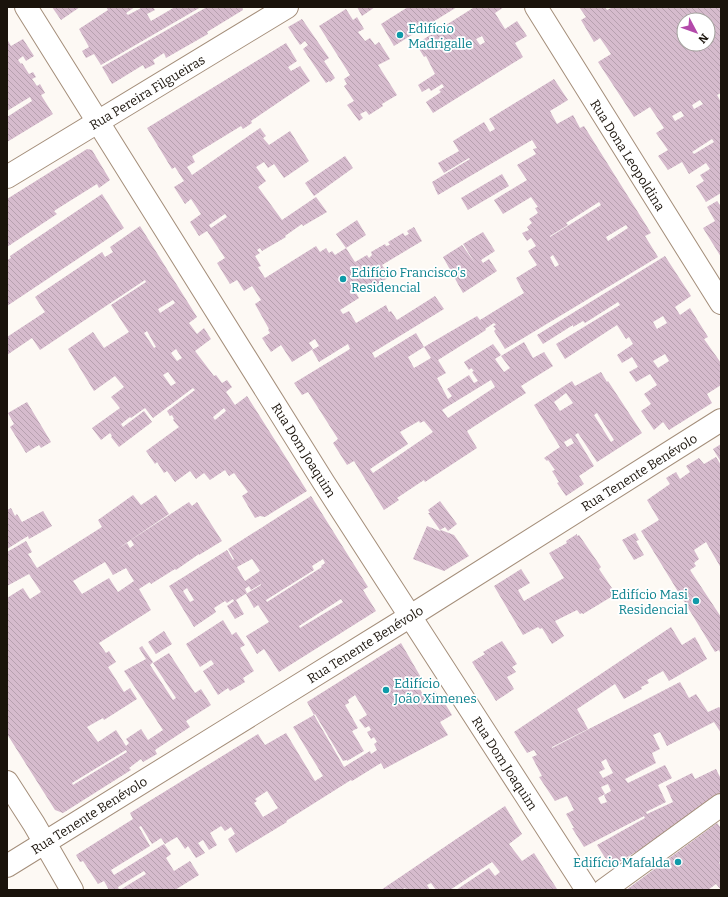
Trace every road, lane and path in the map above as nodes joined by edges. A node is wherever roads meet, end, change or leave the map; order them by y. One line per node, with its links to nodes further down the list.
1 (26, 7): 4 (street, Rua Dom Joaquim)
2 (287, 7): 4 (street, Rua Pereira Filgueiras)
3 (536, 7): 6 (street, Rua Dona Leopoldina)
4 (98, 122): 5 (street, Rua Pereira Filgueiras); 8 (street, Rua Dom Joaquim)
5 (7, 177)
6 (721, 304)
7 (721, 420): 8 (street, Rua Tenente Benévolo)
8 (409, 617): 11 (street, Rua Tenente Benévolo); 14 (street, Rua Dom Joaquim)
9 (7, 782): 11 (street)
10 (721, 805): 15 (street)
11 (44, 843): 12 (street, Rua Tenente Benévolo); 13 (street)
12 (7, 866)
13 (72, 890)
14 (587, 890)
15 (604, 890)

